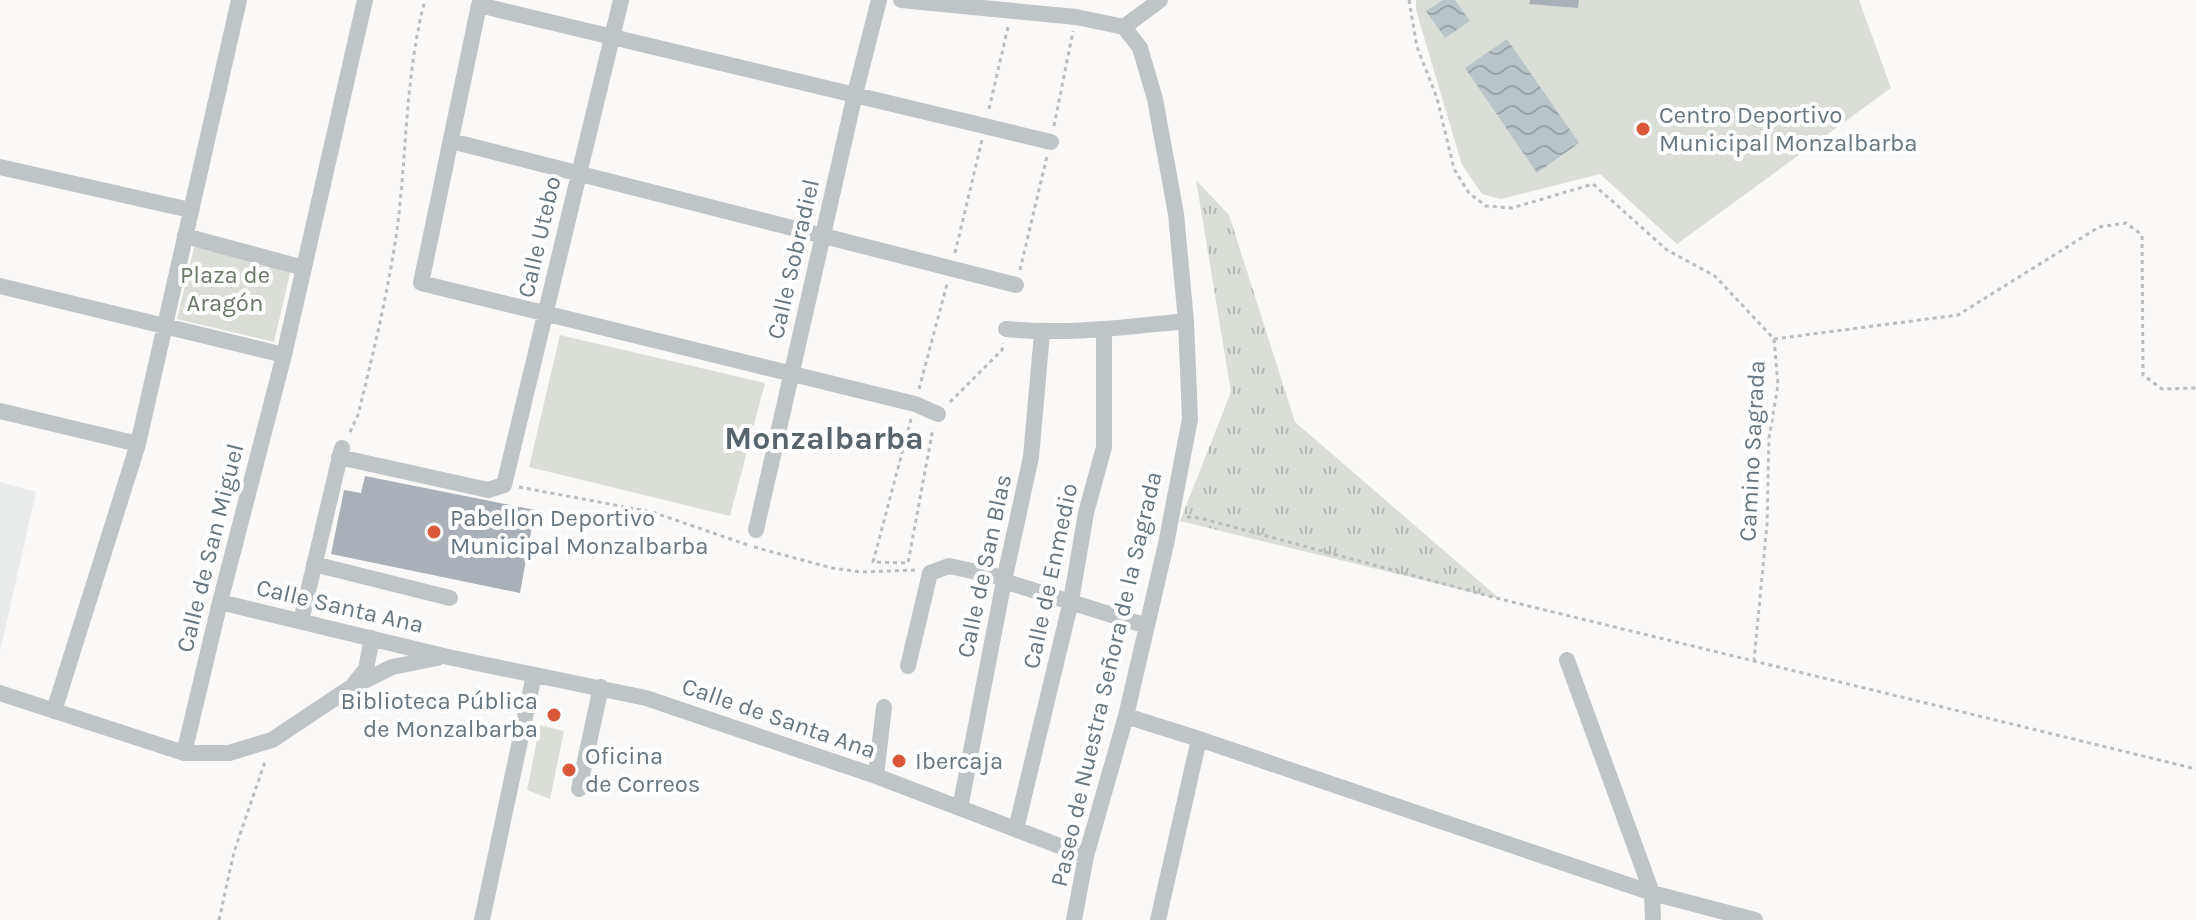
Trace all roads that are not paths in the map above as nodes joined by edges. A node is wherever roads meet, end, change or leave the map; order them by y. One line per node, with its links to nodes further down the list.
1 (239, 0): 15 (street)
2 (365, 0): 18 (street)
3 (621, 0): 9 (street, Calle Utebo)
4 (879, 0): 10 (street, Calle Sobradiel)
5 (901, 0): 8 (street)
6 (1160, 0): 8 (street)
7 (480, 2): 9 (street); 11 (street)
8 (1124, 27): 22 (street, Paseo de Nuestra Señora de la Sagrada)
9 (612, 36): 10 (street); 14 (street, Calle Utebo)
10 (855, 94): 12 (street); 17 (street, Calle Sobradiel)
11 (451, 141): 14 (street); 21 (street)
12 (1051, 142)
13 (0, 167): 15 (street)
14 (578, 175): 17 (street); 21 (street, Calle Utebo)
15 (190, 210): 16 (street)
16 (185, 236): 18 (street); 23 (street)
17 (822, 237): 19 (street); 28 (street, Calle Sobradiel)
18 (304, 268): 27 (street)
19 (1016, 285)
20 (0, 286): 23 (street)
21 (545, 314): 28 (street); 33 (street, Calle Utebo)
22 (1186, 321): 25 (street); 39 (street, Paseo de Nuestra Señora de la Sagrada)
23 (165, 324): 27 (street); 31 (street)
24 (1006, 329): 26 (street)
25 (1104, 330): 26 (street); 36 (street, Calle de Enmedio)
26 (1042, 333): 34 (street, Calle de San Blas)
27 (284, 355): 37 (street, Calle de San Miguel)
28 (791, 374): 30 (street); 32 (street, Calle Sobradiel)
29 (0, 411): 31 (street)
30 (938, 414)
31 (138, 444): 49 (street)
32 (753, 538)
33 (314, 564): 35 (street); 38 (street)
34 (1004, 580): 36 (street); 43 (street); 55 (street, Calle de San Blas)
35 (450, 598)
36 (1071, 601): 39 (street); 56 (street, Calle de Enmedio)
37 (220, 602): 38 (street, Calle Santa Ana); 52 (street, Calle de San Miguel)
38 (301, 621): 40 (street, Calle Santa Ana)
39 (1147, 626): 50 (street, Paseo de Nuestra Señora de la Sagrada)
40 (372, 638): 41 (street, Calle Santa Ana); 46 (street)
41 (448, 657): 44 (street, Calle de Santa Ana); 46 (street)
42 (1567, 660): 58 (street)
43 (908, 666)
44 (534, 675): 45 (street, Calle de Santa Ana); 59 (street)
45 (601, 687): 53 (street, Calle de Santa Ana); 54 (street)
46 (350, 688): 52 (street)
47 (0, 693): 49 (street)
48 (884, 707): 53 (street)
49 (54, 711): 52 (street)
50 (1126, 716): 51 (street); 57 (street, Paseo de Nuestra Señora de la Sagrada)
51 (1199, 739): 58 (street); 61 (street)
52 (184, 753)
53 (876, 776): 55 (street, Calle de Santa Ana)
54 (579, 789)
55 (960, 808): 56 (street, Calle de Santa Ana)
56 (1016, 829): 57 (street, Calle de Santa Ana)
57 (1086, 856): 60 (street, Paseo de Nuestra Señora de la Sagrada)
58 (1652, 893): 62 (street); 63 (street)
59 (482, 920)
60 (1074, 920)
61 (1158, 920)
62 (1653, 920)
63 (1755, 920)

